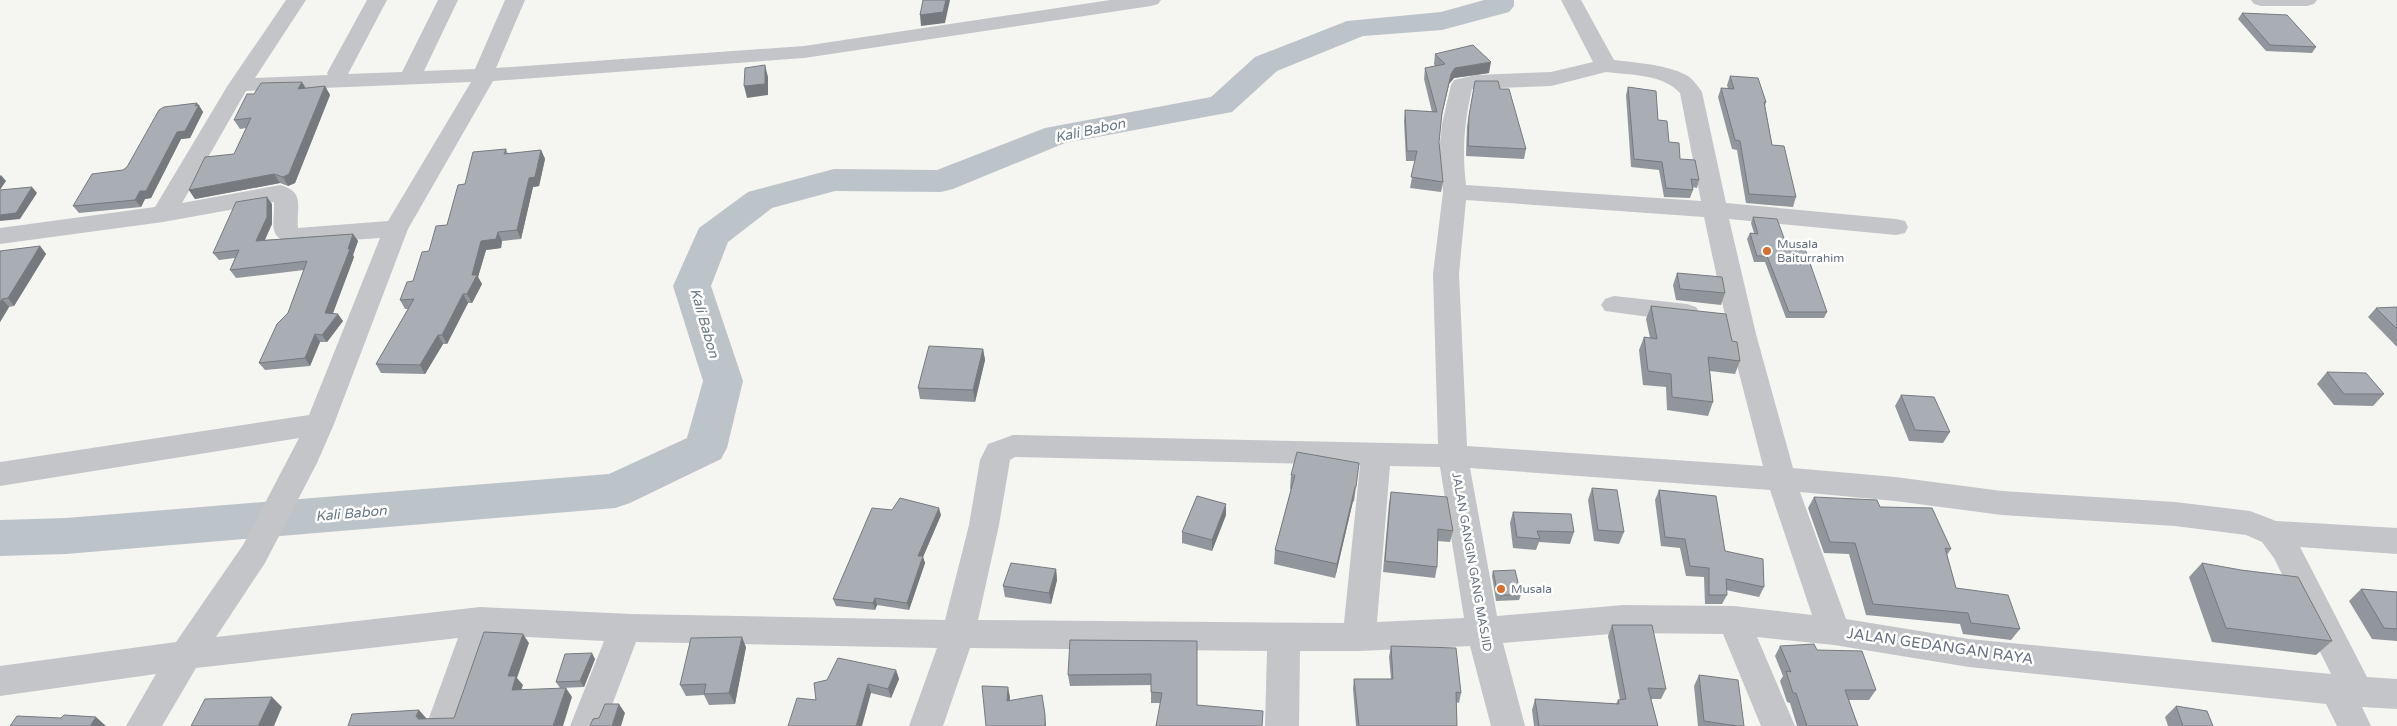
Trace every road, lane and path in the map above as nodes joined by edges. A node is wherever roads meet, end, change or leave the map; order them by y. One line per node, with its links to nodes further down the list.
1 (296, 0): 13 (street)
2 (377, 0): 10 (street)
3 (448, 0): 11 (street)
4 (515, 0): 12 (street)
5 (1151, 0): 12 (street)
6 (1571, 0): 9 (street)
7 (2261, 0): 8 (street)
8 (2307, 0)
9 (1606, 66): 14 (street, JALAN GANGIN GANG MASJID); 15 (street)
10 (338, 72)
11 (412, 72)
12 (485, 72): 13 (street); 18 (street)
13 (239, 85): 16 (street)
14 (1455, 192): 15 (street); 24 (street, JALAN GANGIN GANG MASJID)
15 (1714, 210): 17 (street); 21 (street)
16 (163, 214): 18 (street); 19 (street)
17 (1896, 227)
18 (396, 229): 22 (street)
19 (0, 236)
20 (1614, 305): 21 (street)
21 (1741, 318): 26 (street)
22 (320, 424): 25 (street); 37 (street)
23 (1376, 455): 24 (street); 34 (street); 36 (street)
24 (1453, 456): 26 (street); 32 (street, JALAN GANGIN GANG MASJID)
25 (0, 474)
26 (1782, 479): 27 (street); 33 (street)
27 (2273, 533): 28 (street); 39 (street)
28 (2397, 541)
29 (1734, 620): 32 (street, JALAN GEDANGAN RAYA); 33 (street, JALAN GEDANGAN RAYA); 47 (street)
30 (480, 621): 31 (street, JALAN GEDANGAN RAYA); 37 (street, JALAN GEDANGAN RAYA); 42 (street)
31 (625, 628): 34 (street, JALAN GEDANGAN RAYA); 43 (street)
32 (1483, 631): 36 (street, JALAN GEDANGAN RAYA); 46 (street, JALAN GANGIN GANG MASJID)
33 (1834, 631): 39 (street, JALAN GEDANGAN RAYA)
34 (958, 634): 35 (street, JALAN GEDANGAN RAYA); 44 (street)
35 (1284, 637): 36 (street, JALAN GEDANGAN RAYA); 45 (street)
36 (1359, 637)
37 (186, 655): 38 (street, JALAN GEDANGAN RAYA); 41 (street)
38 (0, 681)
39 (2346, 690): 40 (street, JALAN GEDANGAN RAYA); 48 (street)
40 (2397, 694)
41 (143, 726)
42 (443, 726)
43 (587, 726)
44 (926, 726)
45 (1282, 726)
46 (1508, 726)
47 (1778, 726)
48 (2354, 726)

